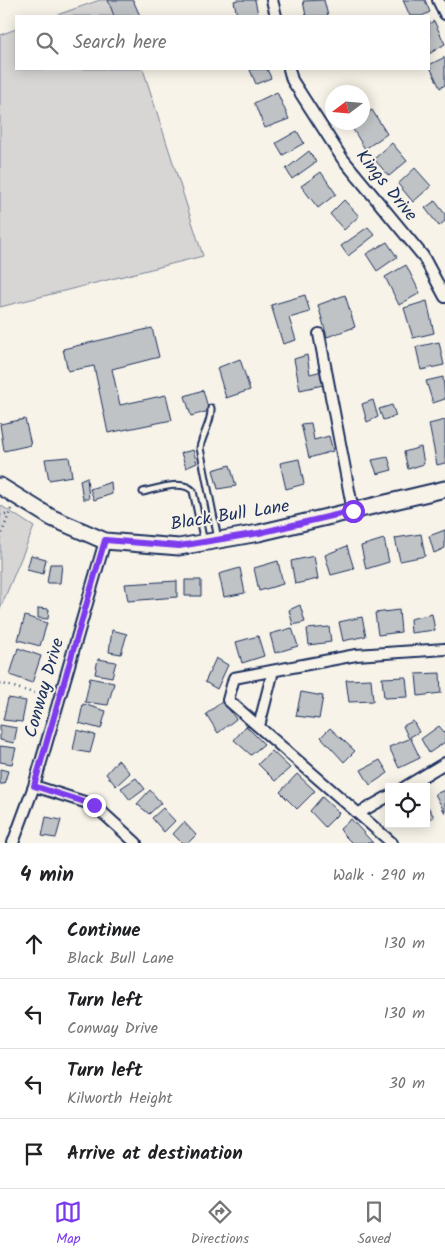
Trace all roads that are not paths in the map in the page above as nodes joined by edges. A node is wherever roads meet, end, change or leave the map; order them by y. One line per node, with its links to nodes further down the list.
1 (272, 0): 4 (street)
2 (438, 0): 3 (street)
3 (445, 14)
4 (276, 15)
5 (289, 70): 6 (street, Kings Drive)
6 (445, 298)
7 (319, 334): 12 (street)
8 (211, 408): 14 (lane)
9 (0, 486): 13 (street, Black Bull Lane)
10 (445, 489): 12 (street, Black Bull Lane)
11 (143, 492): 14 (lane)
12 (353, 511): 14 (street, Black Bull Lane)
13 (105, 540): 14 (street, Black Bull Lane); 20 (street, Conway Drive)
14 (211, 541)
15 (445, 649): 16 (street)
16 (273, 671): 17 (street); 17 (street)
17 (259, 726): 22 (street)
18 (445, 764): 19 (street)
19 (412, 783)
20 (34, 786): 23 (street, Conway Drive); 24 (street)
21 (385, 798): 22 (street)
22 (359, 813): 25 (street)
23 (13, 843)
24 (136, 843)
25 (392, 843)

